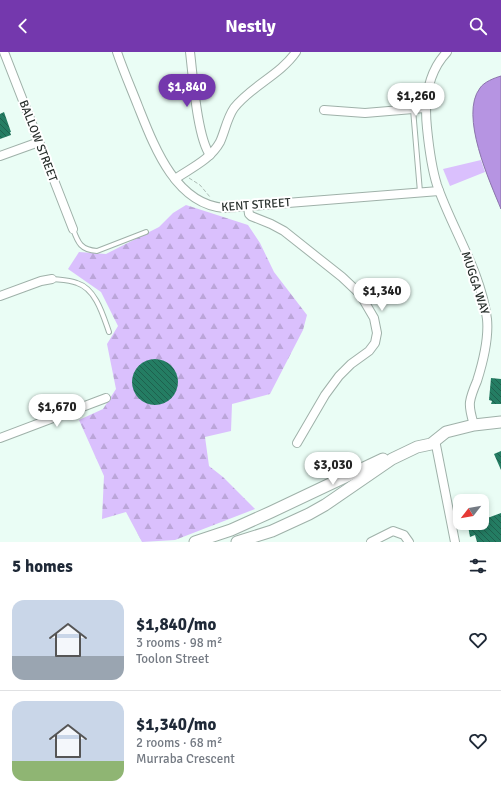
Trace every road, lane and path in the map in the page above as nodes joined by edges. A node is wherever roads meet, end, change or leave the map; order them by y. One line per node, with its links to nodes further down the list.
1 (4, 52): 9 (street, BALLOW STREET)
2 (117, 52): 13 (street, KENT STREET)
3 (190, 52): 10 (street)
4 (296, 52): 10 (street)
5 (447, 52): 6 (street, MUGGA WAY)
6 (425, 108): 7 (street); 14 (street, MUGGA WAY)
7 (413, 109): 8 (street); 15 (lane)
8 (324, 110)
9 (39, 142): 11 (street); 18 (street, BALLOW STREET)
10 (210, 155): 13 (street)
11 (0, 156)
12 (188, 178): 16 (path)
13 (175, 179): 17 (street, KENT STREET)
14 (439, 191): 15 (street, KENT STREET); 25 (street, MUGGA WAY)
15 (420, 192): 17 (street, KENT STREET)
16 (211, 197)
17 (248, 206): 28 (street)
18 (73, 229): 19 (lane)
19 (146, 232)
20 (52, 279): 21 (street); 22 (lane)
21 (0, 296)
22 (109, 332)
23 (106, 398): 26 (street)
24 (501, 422): 25 (street)
25 (474, 426): 27 (street)
26 (0, 438)
27 (435, 440): 29 (street); 30 (street); 33 (street)
28 (297, 443)
29 (195, 542)
30 (237, 542)
31 (371, 542): 32 (street)
32 (409, 542)
33 (455, 542)

